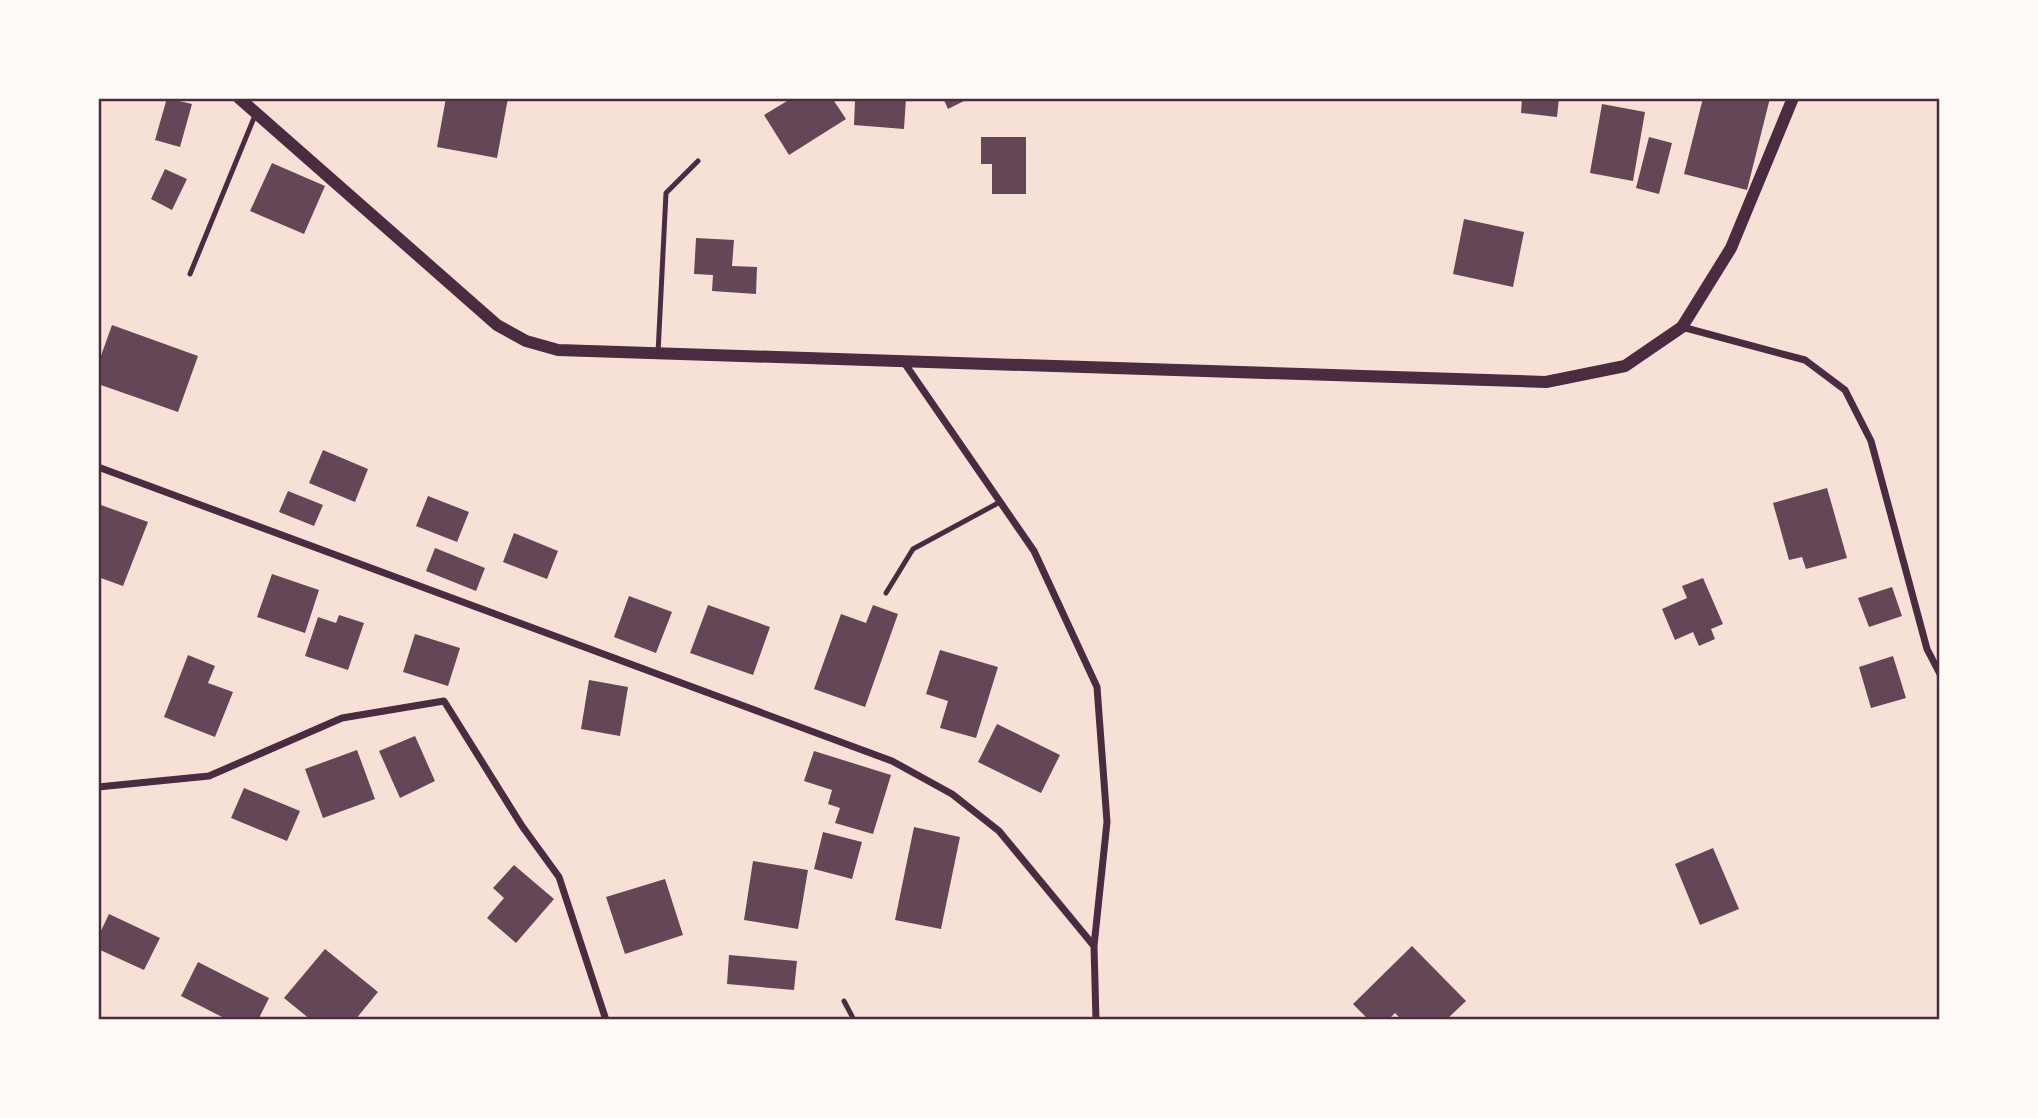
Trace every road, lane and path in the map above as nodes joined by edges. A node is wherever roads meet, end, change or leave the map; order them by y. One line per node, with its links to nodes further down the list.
1 (239, 98): 3 (street)
2 (1793, 98): 6 (street)
3 (256, 113): 5 (lane); 7 (street)
4 (698, 161): 7 (lane)
5 (190, 274)
6 (1682, 327): 8 (street); 12 (street)
7 (658, 353): 8 (street)
8 (902, 360): 10 (street)
9 (98, 467): 14 (street)
10 (1000, 502): 11 (lane); 14 (street)
11 (886, 593)
12 (1940, 674)
13 (98, 787): 16 (street)
14 (1094, 946): 18 (street)
15 (844, 1000): 17 (lane)
16 (606, 1020)
17 (854, 1020)
18 (1096, 1020)

